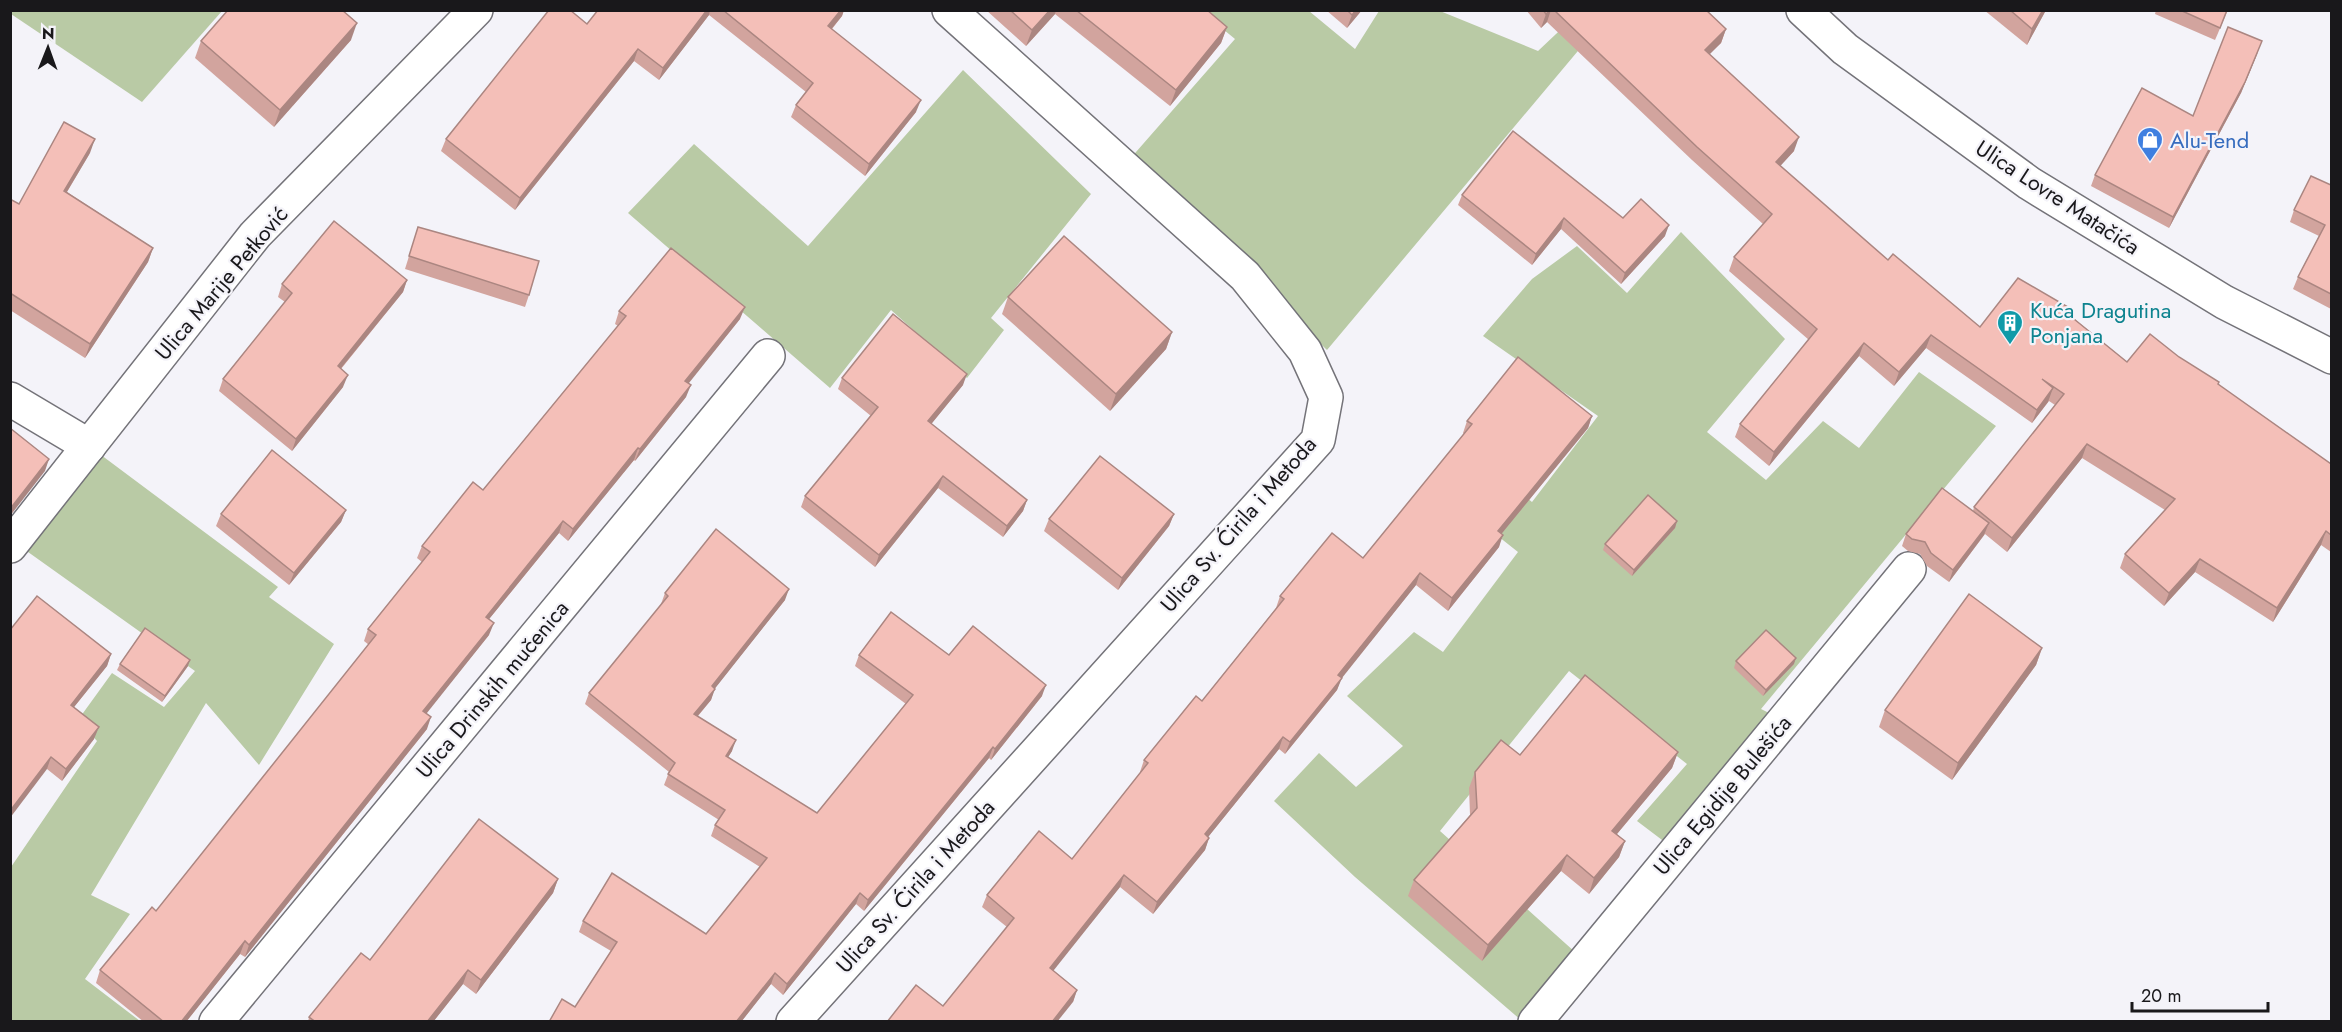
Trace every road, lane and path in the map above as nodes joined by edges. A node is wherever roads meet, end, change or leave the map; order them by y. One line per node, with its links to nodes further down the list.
1 (476, 10): 7 (street, Ulica Marije Petković)
2 (949, 10): 11 (street, Ulica Sv. Ćirila i Metoda)
3 (1803, 10): 5 (street, Ulica Lovre Matačića)
4 (768, 356): 10 (street, Ulica Drinskih mučenica)
5 (2331, 357)
6 (10, 399): 7 (street)
7 (89, 446): 8 (street, Ulica Marije Petković)
8 (10, 546)
9 (1909, 569): 12 (street, Ulica Egidije Bulešića)
10 (216, 1022)
11 (793, 1022)
12 (1535, 1022)

